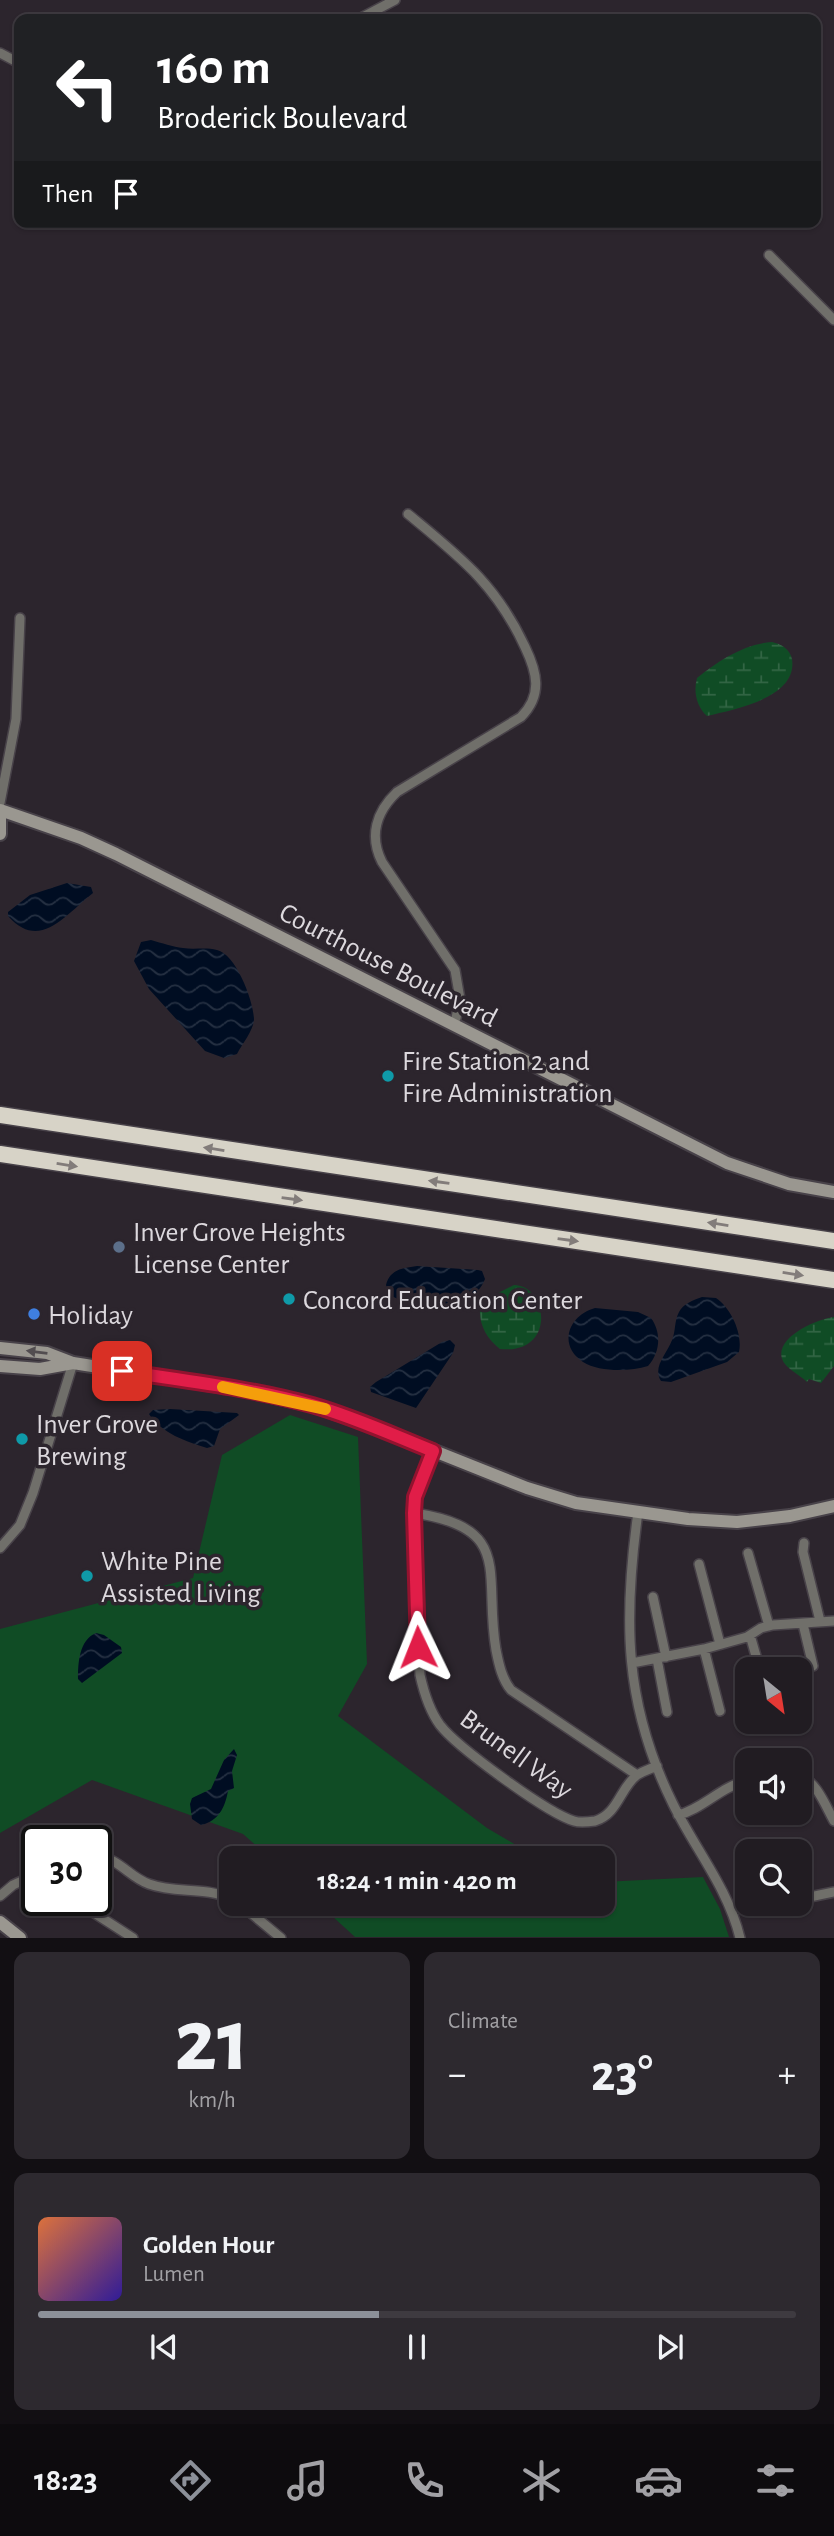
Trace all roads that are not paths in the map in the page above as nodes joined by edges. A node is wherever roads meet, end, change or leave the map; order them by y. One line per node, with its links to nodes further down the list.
1 (395, 0): 2 (street)
2 (368, 14)
3 (769, 256): 4 (street)
4 (834, 320)
5 (408, 514): 11 (street)
6 (20, 618): 7 (street)
7 (0, 803)
8 (0, 810): 11 (street, Courthouse Boulevard)
9 (0, 819): 10 (street)
10 (0, 834)
11 (452, 1024): 14 (street, Courthouse Boulevard)
12 (0, 1115): 15 (highway, one-way to 12)
13 (0, 1154): 16 (highway, one-way to 16)
14 (834, 1192)
15 (834, 1241)
16 (834, 1280)
17 (0, 1348): 18 (street, one-way to 17)
18 (73, 1363): 19 (street); 20 (street); 25 (street)
19 (0, 1366)
20 (433, 1451): 22 (street); 23 (street, Brunell Way)
21 (834, 1506): 22 (street)
22 (638, 1512): 38 (street)
23 (414, 1513): 43 (street); 43 (street, Brunell Way)
24 (804, 1543): 29 (street)
25 (0, 1548)
26 (748, 1553): 32 (street)
27 (699, 1564): 34 (street)
28 (653, 1597): 37 (street)
29 (820, 1621): 30 (street); 31 (street)
30 (834, 1621)
31 (803, 1624): 32 (street); 39 (street)
32 (769, 1626): 33 (street)
33 (750, 1635): 34 (street); 36 (street)
34 (720, 1644): 35 (street)
35 (704, 1649): 37 (street); 40 (street)
36 (756, 1657)
37 (661, 1658): 38 (street); 41 (street)
38 (632, 1663): 42 (street)
39 (813, 1666)
40 (720, 1711)
41 (667, 1712)
42 (657, 1766): 43 (street, Brunell Way); 46 (street)
43 (637, 1775)
44 (735, 1784): 46 (street)
45 (812, 1784): 47 (street)
46 (678, 1815): 55 (street)
47 (834, 1821)
48 (112, 1861): 51 (street)
49 (21, 1881): 52 (street)
50 (834, 1892): 53 (street)
51 (219, 1893)
52 (0, 1896)
53 (812, 1897)
54 (735, 1908): 55 (street)
55 (732, 1909): 62 (street)
56 (100, 1916): 60 (street)
57 (255, 1916): 61 (street)
58 (0, 1922): 59 (street)
59 (20, 1937)
60 (133, 1937)
61 (281, 1937)
62 (740, 1937)

